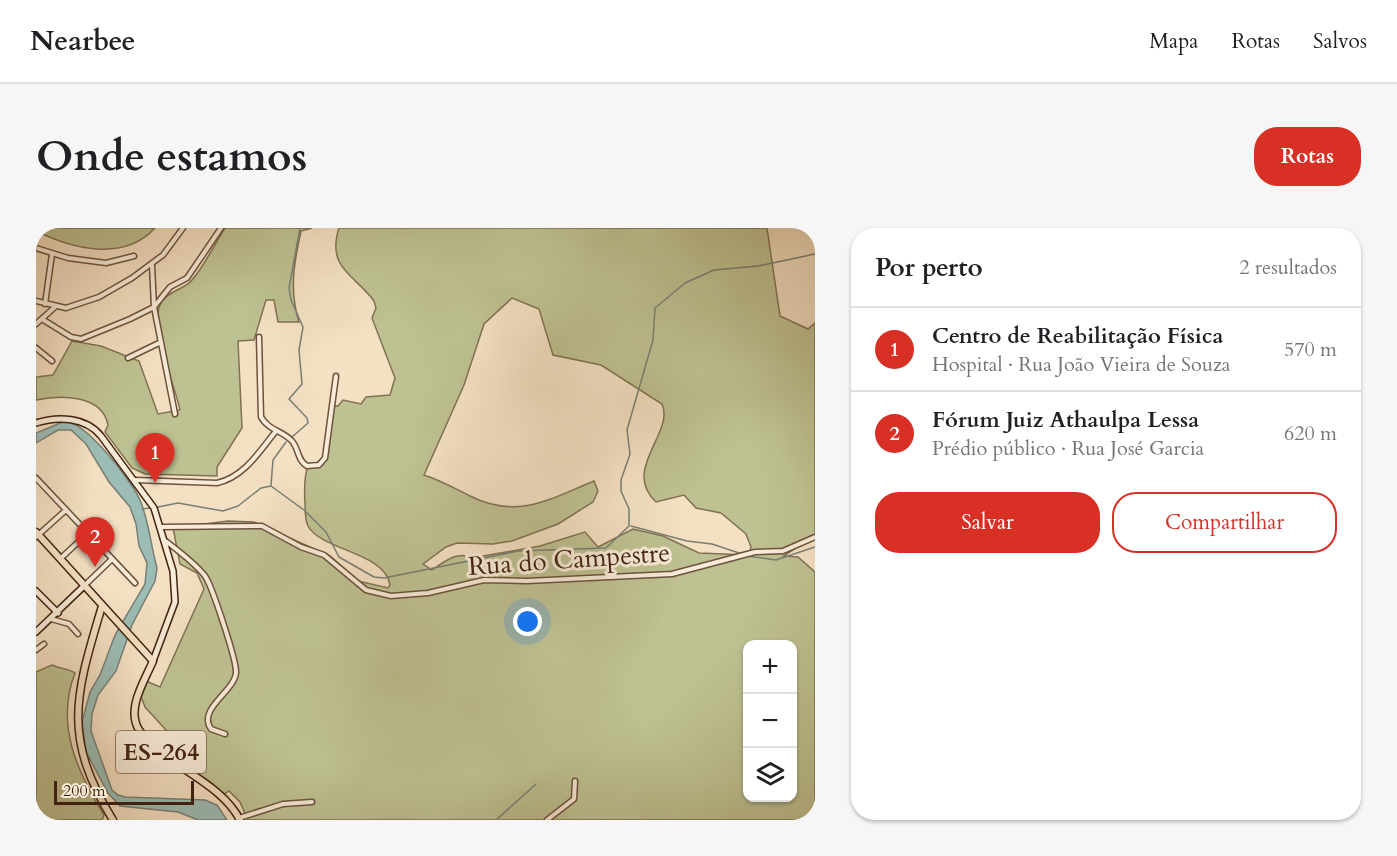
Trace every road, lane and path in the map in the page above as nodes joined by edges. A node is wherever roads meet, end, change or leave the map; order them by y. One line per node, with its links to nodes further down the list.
1 (183, 228): 6 (street)
2 (221, 228): 10 (street)
3 (36, 248): 4 (street)
4 (52, 254): 5 (street); 8 (street)
5 (134, 256)
6 (152, 264): 9 (street); 10 (street)
7 (36, 301): 8 (street)
8 (45, 304): 9 (street)
9 (56, 306): 11 (street)
10 (153, 307): 11 (street); 14 (street)
11 (42, 319): 12 (street)
12 (36, 324)
13 (258, 337): 21 (street)
14 (159, 343): 16 (street); 19 (street)
15 (36, 348): 17 (street)
16 (128, 358)
17 (52, 361)
18 (336, 376): 21 (street)
19 (175, 414)
20 (36, 423): 23 (street)
21 (276, 431): 23 (street)
22 (36, 478): 24 (street)
23 (135, 480): 25 (street)
24 (66, 510): 26 (street); 27 (street)
25 (161, 527): 28 (street, Rua do Campestre); 29 (street)
26 (88, 533): 30 (street); 31 (street)
27 (37, 535): 30 (main road)
28 (815, 537)
29 (163, 539): 42 (street); 43 (street)
30 (60, 559): 33 (main road)
31 (112, 559): 32 (street); 33 (street)
32 (135, 583)
33 (84, 586): 35 (main road); 36 (street)
34 (36, 591): 36 (street)
35 (102, 606): 42 (main road); 47 (main road, ES-264)
36 (58, 613): 37 (street)
37 (51, 619): 38 (street); 39 (street)
38 (36, 632)
39 (78, 634)
40 (44, 644): 41 (street)
41 (36, 650)
42 (153, 662): 46 (main road, ES-264)
43 (225, 734)
44 (575, 781): 48 (street)
45 (312, 802): 46 (street)
46 (239, 819)
47 (113, 820)
48 (547, 820)

